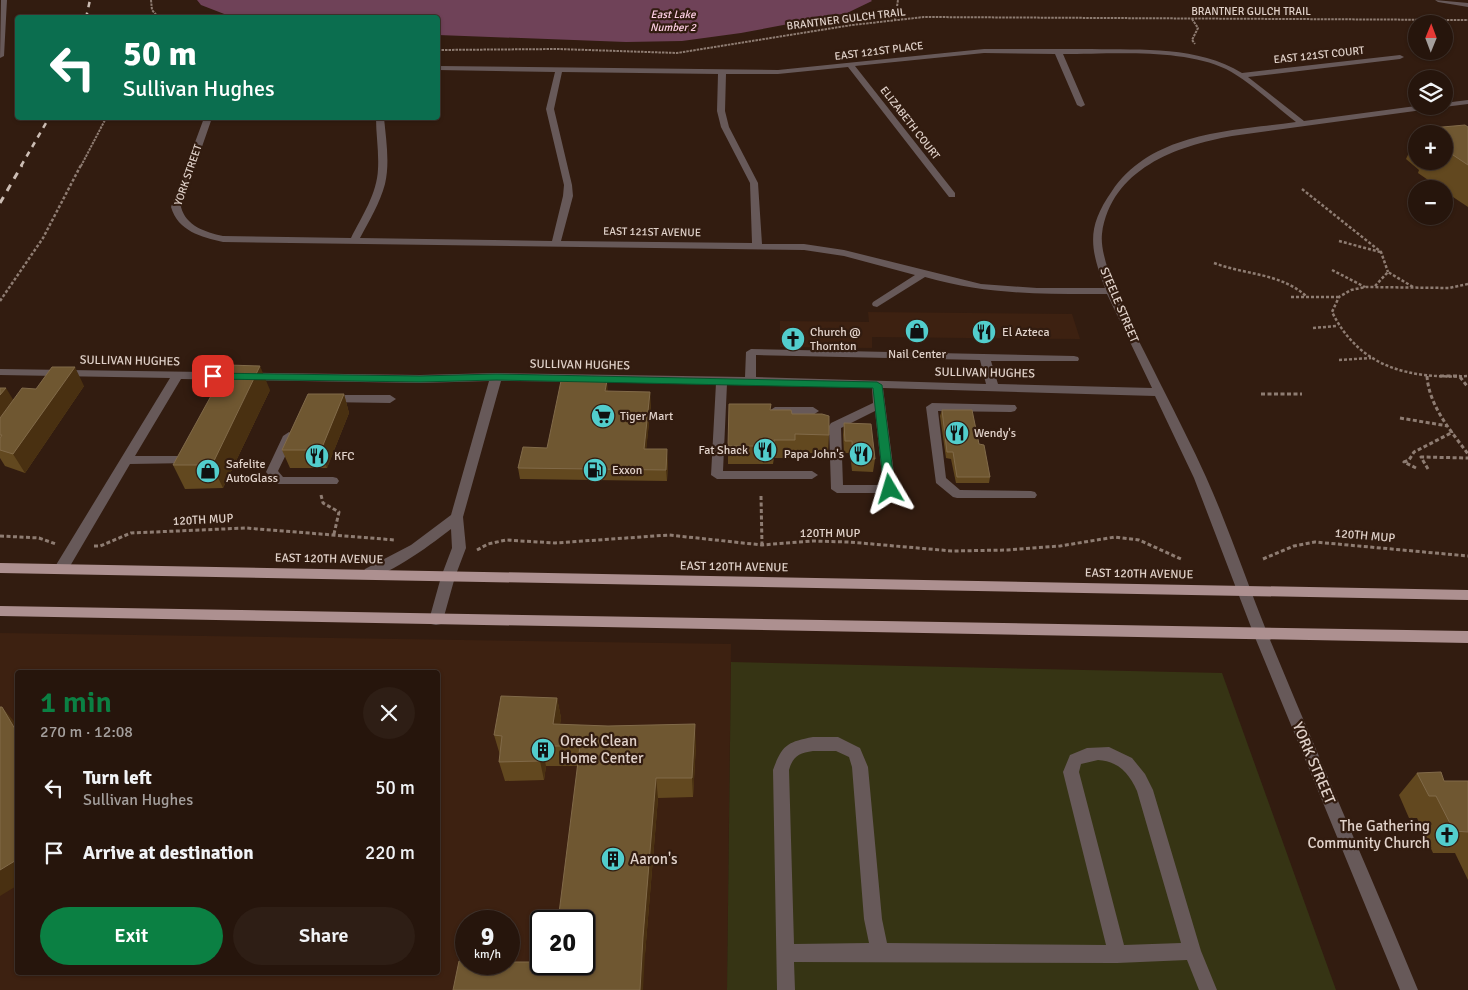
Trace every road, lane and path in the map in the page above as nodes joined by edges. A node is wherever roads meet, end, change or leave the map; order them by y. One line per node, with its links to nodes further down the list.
1 (4, 0): 12 (street)
2 (151, 0): 6 (path)
3 (898, 0): 8 (path)
4 (1438, 0): 5 (street)
5 (1468, 5)
6 (156, 15)
7 (1192, 18): 8 (path, BRANTNER GULCH TRAIL); 9 (path, BRANTNER GULCH TRAIL); 14 (path)
8 (896, 20): 10 (path, BRANTNER GULCH TRAIL)
9 (1468, 20)
10 (440, 50)
11 (1058, 51): 14 (street, EAST 121ST PLACE); 15 (street, EAST 121ST PLACE); 22 (street)
12 (0, 56)
13 (1400, 57): 19 (street, EAST 121ST COURT)
14 (1208, 60): 19 (street, EAST 121ST PLACE)
15 (850, 66): 18 (street, EAST 121ST PLACE); 29 (street, ELIZABETH COURT)
16 (440, 68): 17 (street, EAST 121ST PLACE)
17 (559, 69): 18 (street, EAST 121ST PLACE); 33 (street)
18 (722, 72): 34 (street)
19 (1241, 75): 27 (street, EAST 121ST PLACE)
20 (1468, 102): 21 (street)
21 (1453, 104)
22 (1081, 106)
23 (1408, 110): 27 (street, STEELE STREET)
24 (105, 120): 48 (path)
25 (207, 120): 30 (street, YORK STREET)
26 (380, 120): 31 (street)
27 (1302, 123): 44 (street, STEELE STREET)
28 (1302, 189): 35 (path)
29 (952, 195)
30 (190, 228): 31 (street, EAST 121ST AVENUE)
31 (354, 241): 33 (street, EAST 121ST AVENUE)
32 (1339, 241): 35 (path)
33 (556, 243): 34 (street, EAST 121ST AVENUE)
34 (757, 246): 39 (street, EAST 121ST AVENUE)
35 (1381, 252): 38 (path)
36 (1214, 263): 45 (path)
37 (1332, 270): 42 (path)
38 (1388, 272): 41 (path); 43 (path)
39 (923, 274): 44 (street, EAST 121ST AVENUE); 49 (street)
40 (1468, 284): 43 (path)
41 (1375, 286): 42 (path); 43 (path)
42 (1366, 287): 47 (path)
43 (1414, 287)
44 (1111, 291): 69 (street, STEELE STREET)
45 (1306, 296): 46 (path); 47 (path)
46 (1291, 297)
47 (1339, 297): 50 (path)
48 (0, 301)
49 (878, 304)
50 (1337, 326): 51 (path); 53 (path)
51 (1313, 328)
52 (985, 357): 54 (street); 64 (street); 67 (street)
53 (1371, 358): 55 (path); 59 (path)
54 (1074, 359)
55 (1339, 360)
56 (0, 372): 57 (street, SULLIVAN HUGHES)
57 (49, 373): 58 (street, SULLIVAN HUGHES); 68 (street)
58 (178, 375): 61 (street, SULLIVAN HUGHES); 84 (street)
59 (1427, 376): 62 (path); 80 (path)
60 (1468, 376): 62 (path)
61 (496, 377): 63 (street, SULLIVAN HUGHES); 92 (street)
62 (1460, 377): 66 (path)
63 (722, 380): 64 (street, SULLIVAN HUGHES); 87 (street)
64 (750, 381): 65 (street, SULLIVAN HUGHES)
65 (877, 385): 67 (street, SULLIVAN HUGHES); 74 (street)
66 (1467, 386)
67 (993, 387): 69 (street, SULLIVAN HUGHES)
68 (38, 388)
69 (1159, 392): 106 (street, STEELE STREET)
70 (1261, 394): 71 (path)
71 (1302, 394)
72 (315, 398): 73 (street)
73 (390, 399)
74 (880, 404): 74 (street)
75 (1011, 408): 90 (street)
76 (766, 411): 77 (street)
77 (813, 411)
78 (1400, 418): 80 (path)
79 (296, 421): 88 (street)
80 (1448, 426): 81 (path)
81 (1453, 432): 83 (path); 85 (path)
82 (196, 444): 84 (street)
83 (1468, 456): 86 (path)
84 (127, 460): 96 (street)
85 (1416, 468)
86 (1428, 468)
87 (812, 474)
88 (333, 481)
89 (319, 492): 93 (path)
90 (1032, 495)
91 (761, 496): 97 (path)
92 (457, 517): 104 (street); 105 (street)
93 (334, 534): 95 (path, 120TH MUP); 96 (path, 120TH MUP)
94 (0, 536): 96 (path, 120TH MUP)
95 (402, 544)
96 (75, 545): 103 (street)
97 (762, 545): 98 (path, 120TH MUP); 100 (path, 120TH MUP)
98 (476, 551)
99 (1468, 556): 101 (path, 120TH MUP)
100 (1181, 559)
101 (1263, 559)
102 (0, 568): 103 (main road, EAST 120TH AVENUE)
103 (61, 569): 104 (main road, EAST 120TH AVENUE)
104 (370, 574): 105 (main road, EAST 120TH AVENUE)
105 (448, 577): 106 (main road, EAST 120TH AVENUE); 109 (street)
106 (1244, 591): 107 (main road, EAST 120TH AVENUE); 110 (street, YORK STREET)
107 (1468, 595)
108 (0, 611): 109 (main road)
109 (436, 620): 110 (main road)
110 (1261, 635): 111 (main road); 118 (street, YORK STREET)
111 (1468, 638)
112 (880, 952): 114 (street); 114 (street); 115 (street)
113 (1192, 952): 115 (street); 115 (street); 117 (street)
114 (786, 953): 116 (street)
115 (1117, 954)
116 (786, 990)
117 (1208, 990)
118 (1409, 990)

